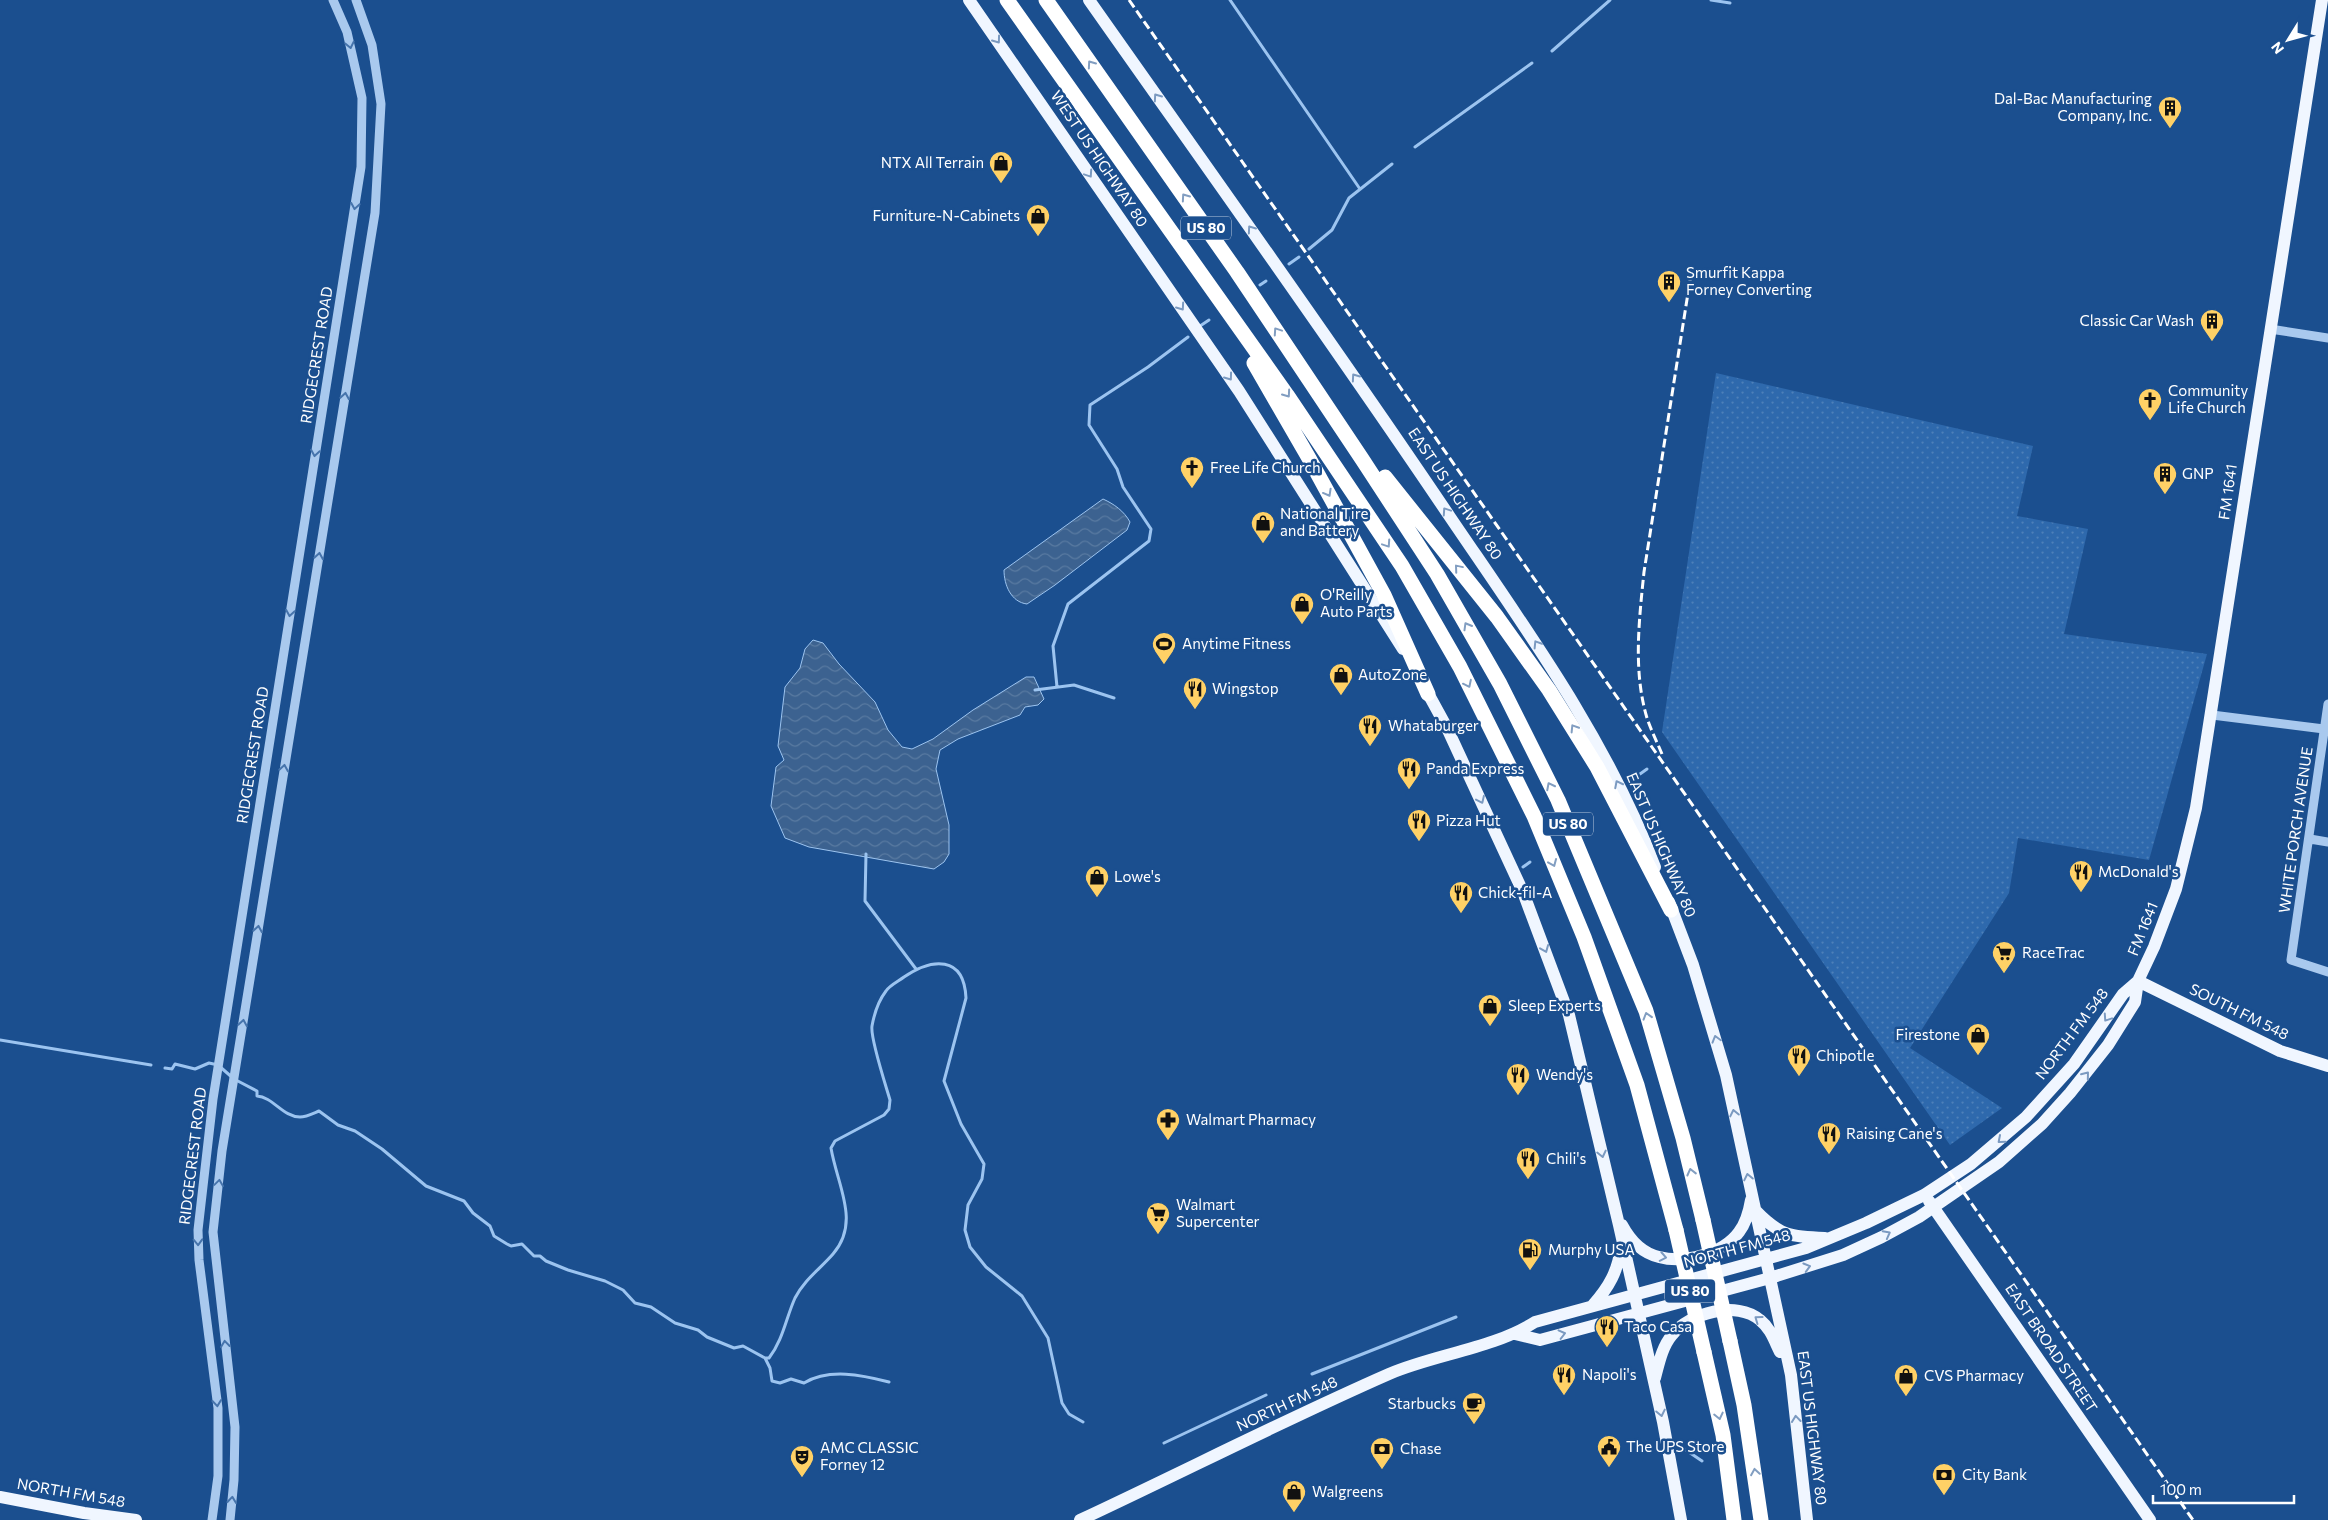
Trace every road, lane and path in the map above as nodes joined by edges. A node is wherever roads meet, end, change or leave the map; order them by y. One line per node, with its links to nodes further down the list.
1 (333, 0): 39 (street, RIDGECREST ROAD, one-way to 39)
2 (356, 0): 40 (street, RIDGECREST ROAD, one-way to 2)
3 (969, 0): 12 (main road, WEST US HIGHWAY 80, one-way to 12)
4 (1007, 0): 8 (highway, US 80)
5 (1046, 0): 11 (highway, US 80, one-way to 5)
6 (1089, 0): 18 (main road, EAST US HIGHWAY 80, one-way to 6)
7 (2322, 0): 9 (main road, FM 1641 / FM 1641)
8 (1208, 284): 12 (highway, one-way to 12); 43 (highway, US 80, one-way to 43, bridge)
9 (2270, 329): 10 (street); 14 (main road, FM 1641 / FM 1641)
10 (2328, 338)
11 (1362, 459): 18 (highway, one-way to 11); 44 (highway, US 80, one-way to 11, bridge)
12 (1428, 694): 26 (main road, one-way to 26)
13 (2328, 704): 15 (street, WHITE PORCH AVENUE)
14 (2212, 715): 15 (street); 20 (main road, FM 1641 / FM 1641)
15 (2324, 729): 16 (street, WHITE PORCH AVENUE)
16 (2310, 838): 17 (street); 19 (street, WHITE PORCH AVENUE)
17 (2328, 842)
18 (1671, 910): 23 (main road, EAST US HIGHWAY 80, one-way to 18)
19 (2328, 972)
20 (2138, 981): 21 (main road, SOUTH FM 548); 22 (main road, NORTH FM 548, one-way to 22); 24 (main road, NORTH FM 548, one-way to 20)
21 (2328, 1066)
22 (1924, 1195): 24 (main road, EAST BROAD STREET); 28 (main road, NORTH FM 548)
23 (1752, 1196): 25 (main road, EAST US HIGHWAY 80); 26 (main road, one-way to 23)
24 (1934, 1208): 30 (main road, NORTH FM 548, one-way to 24); 46 (main road, EAST BROAD STREET)
25 (1756, 1211): 28 (main road); 29 (main road, EAST US HIGHWAY 80)
26 (1616, 1214): 27 (main road)
27 (1622, 1237): 31 (main road); 32 (main road)
28 (1833, 1238): 29 (main road, NORTH FM 548)
29 (1766, 1258): 30 (main road, EAST US HIGHWAY 80); 31 (main road, NORTH FM 548)
30 (1770, 1278): 33 (main road, NORTH FM 548); 35 (main road, EAST US HIGHWAY 80)
31 (1634, 1294): 32 (main road, NORTH FM 548); 33 (main road)
32 (1593, 1305): 34 (main road, NORTH FM 548)
33 (1639, 1314): 34 (main road, NORTH FM 548, one-way to 33); 36 (main road)
34 (1515, 1334): 41 (main road, NORTH FM 548)
35 (1791, 1374): 36 (main road, one-way to 36); 45 (main road, EAST US HIGHWAY 80, one-way to 35)
36 (1654, 1382): 42 (main road, one-way to 42)
37 (0, 1497): 38 (main road, NORTH FM 548)
38 (136, 1520)
39 (212, 1520)
40 (230, 1520)
41 (1080, 1520)
42 (1682, 1520)
43 (1734, 1520)
44 (1761, 1520)
45 (1807, 1520)
46 (2150, 1520)

